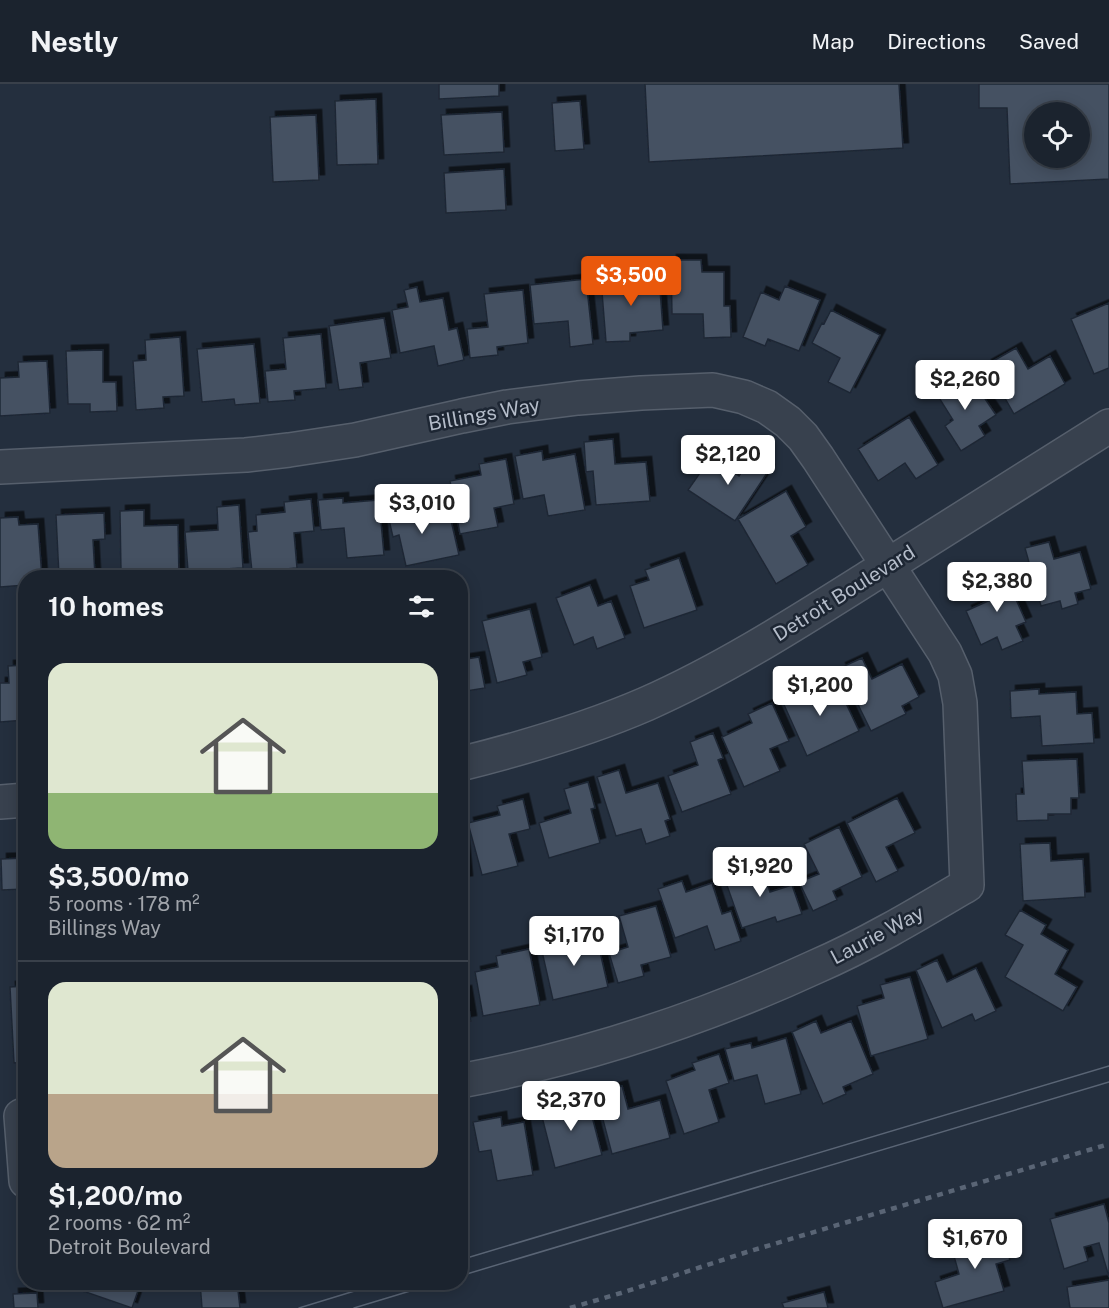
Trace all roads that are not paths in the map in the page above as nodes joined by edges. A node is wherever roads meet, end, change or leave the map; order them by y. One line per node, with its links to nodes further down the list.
1 (1109, 426): 3 (street, Detroit Boulevard)
2 (0, 467): 3 (street, Billings Way)
3 (889, 565): 4 (street, Detroit Boulevard); 7 (street, Laurie Way)
4 (468, 762)
5 (18, 801): 6 (street)
6 (0, 802)
7 (468, 1079)

